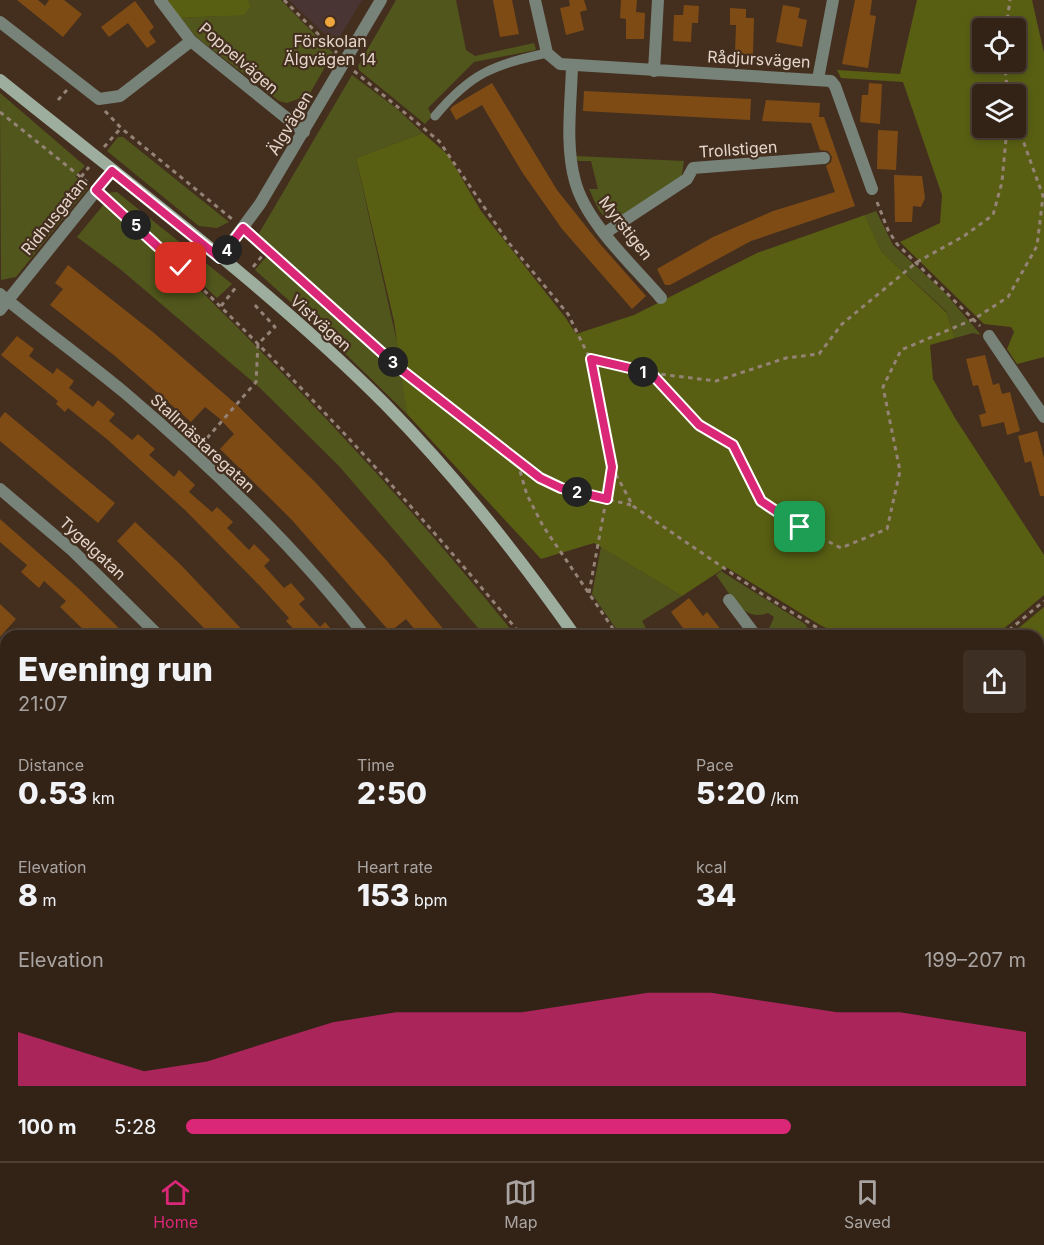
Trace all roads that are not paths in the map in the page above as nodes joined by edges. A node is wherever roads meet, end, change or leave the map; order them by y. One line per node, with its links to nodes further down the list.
1 (160, 0): 7 (street, Poppelvägen)
2 (381, 0): 14 (street, Älgvägen)
3 (536, 0): 8 (street)
4 (658, 0): 10 (street)
5 (833, 0): 11 (street, Rådjursvägen)
6 (0, 22): 7 (street)
7 (191, 41): 14 (street, Poppelvägen)
8 (547, 53): 9 (street, Rådjursvägen); 13 (lane)
9 (572, 66): 10 (street, Rådjursvägen); 18 (street, Myrstigen)
10 (654, 71): 11 (street, Rådjursvägen)
11 (818, 79): 17 (street)
12 (0, 80): 16 (main road, Vistvägen)
13 (435, 116)
14 (304, 132): 19 (street, Älgvägen)
15 (824, 158): 18 (street, Trollstigen)
16 (112, 171): 19 (main road, Vistvägen); 21 (street, Ridhusgatan)
17 (872, 189)
18 (605, 233): 20 (street, Myrstigen)
19 (220, 258): 28 (main road, Vistvägen)
20 (661, 298)
21 (3, 302): 27 (street, Stallmästaregatan)
22 (989, 336): 23 (street)
23 (1044, 417)
24 (0, 489): 26 (street, Tygelgatan)
25 (729, 600): 29 (street)
26 (153, 630)
27 (360, 630)
28 (570, 630)
29 (752, 630)

